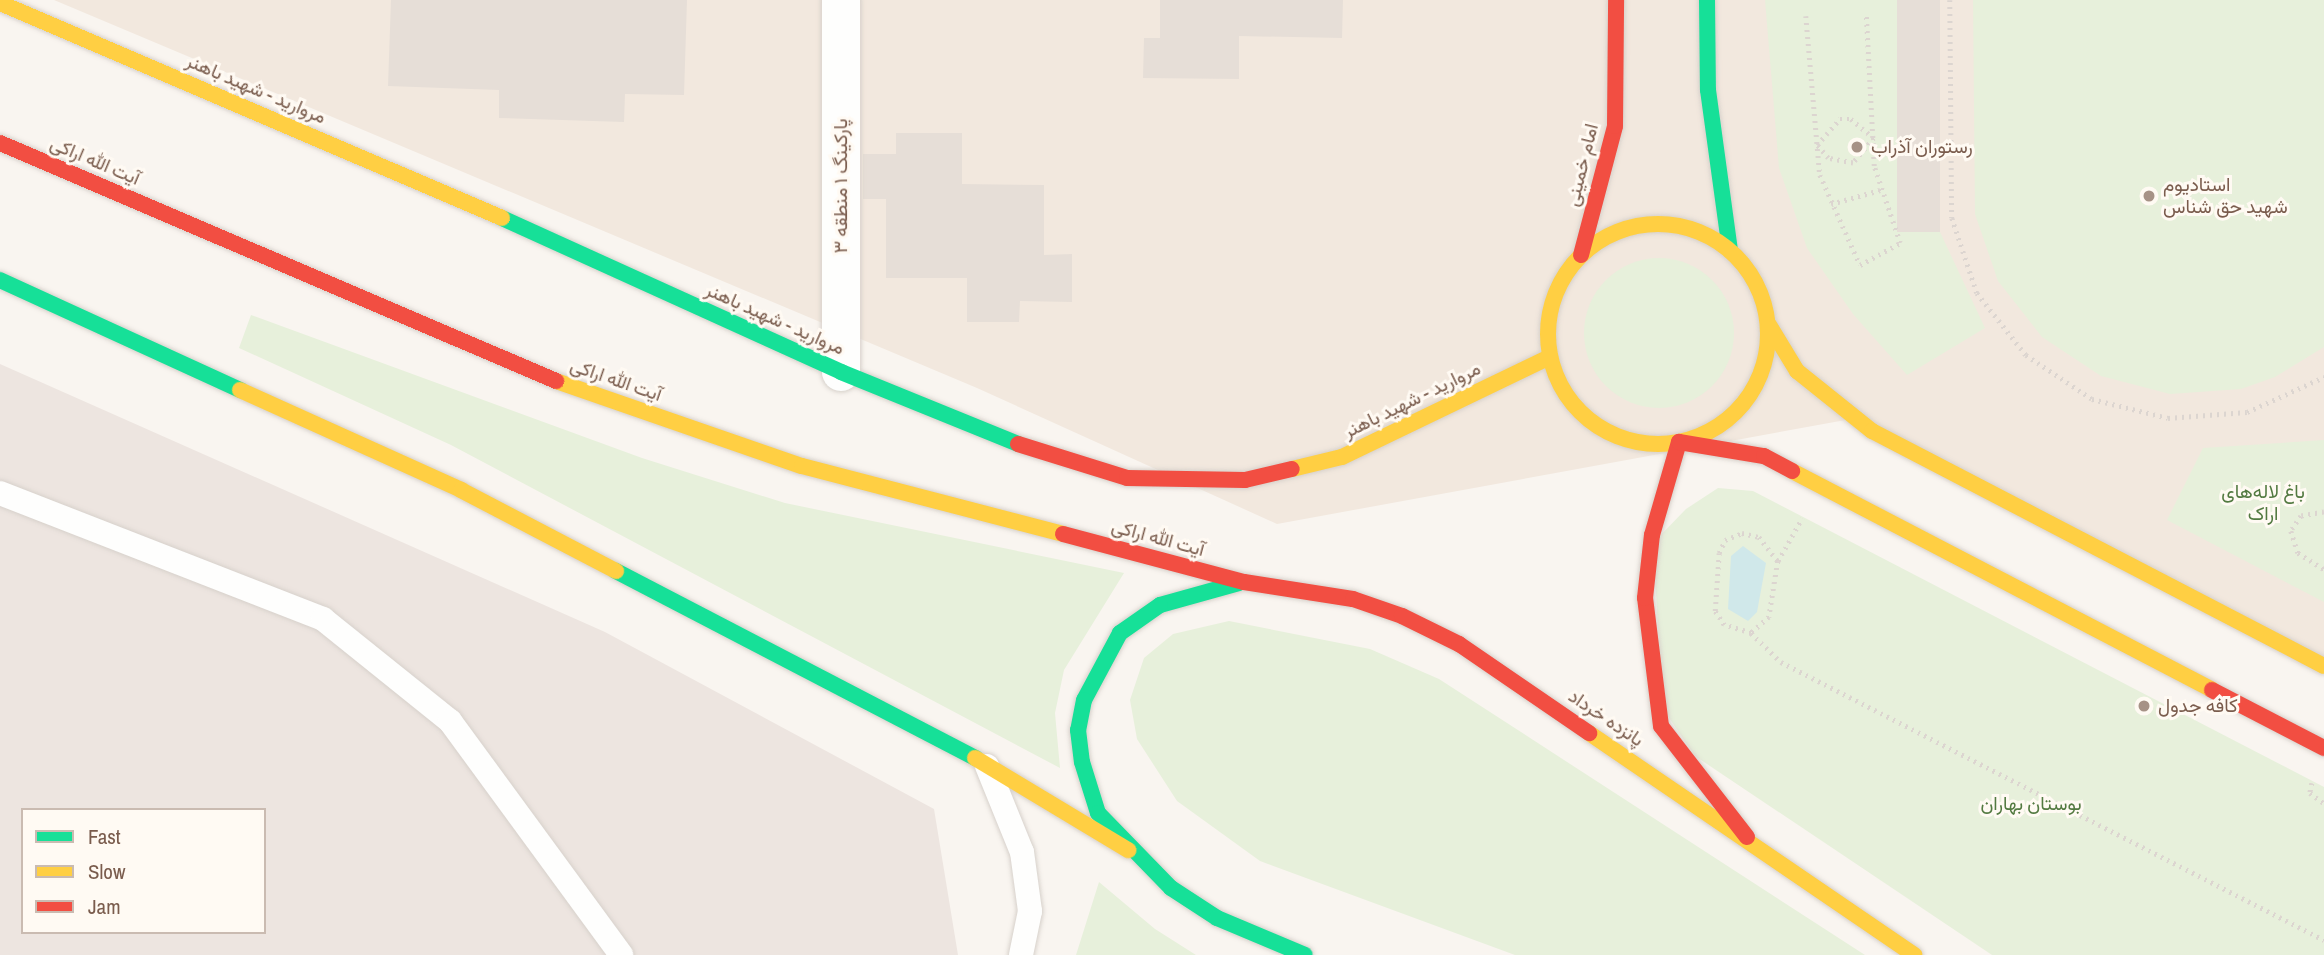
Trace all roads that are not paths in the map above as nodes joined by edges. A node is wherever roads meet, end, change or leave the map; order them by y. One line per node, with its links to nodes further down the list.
1 (842, 0): 11 (street, پارکینگ ۱ منطقه ۳)
2 (1616, 0): 7 (street, امام خمینی)
3 (1707, 0): 6 (street)
4 (0, 3): 11 (street, مروارید - شهید باهنر)
5 (0, 143): 14 (street, آیت الله اراکی)
6 (1730, 250): 7 (street); 9 (street)
7 (1581, 255): 10 (street)
8 (0, 281): 17 (street)
9 (1769, 325): 12 (street); 15 (street)
10 (1550, 357): 11 (street, مروارید - شهید باهنر); 12 (street)
11 (841, 372)
12 (1679, 442): 16 (street); 18 (street)
13 (0, 493): 20 (lane)
14 (1244, 582): 18 (street, پانزده خرداد); 19 (street)
15 (2324, 666)
16 (2324, 748)
17 (986, 765): 19 (street); 21 (lane)
18 (1750, 841): 23 (street, پانزده خرداد)
19 (1128, 850): 22 (street)
20 (621, 955)
21 (1021, 955)
22 (1305, 955)
23 (1915, 955)

